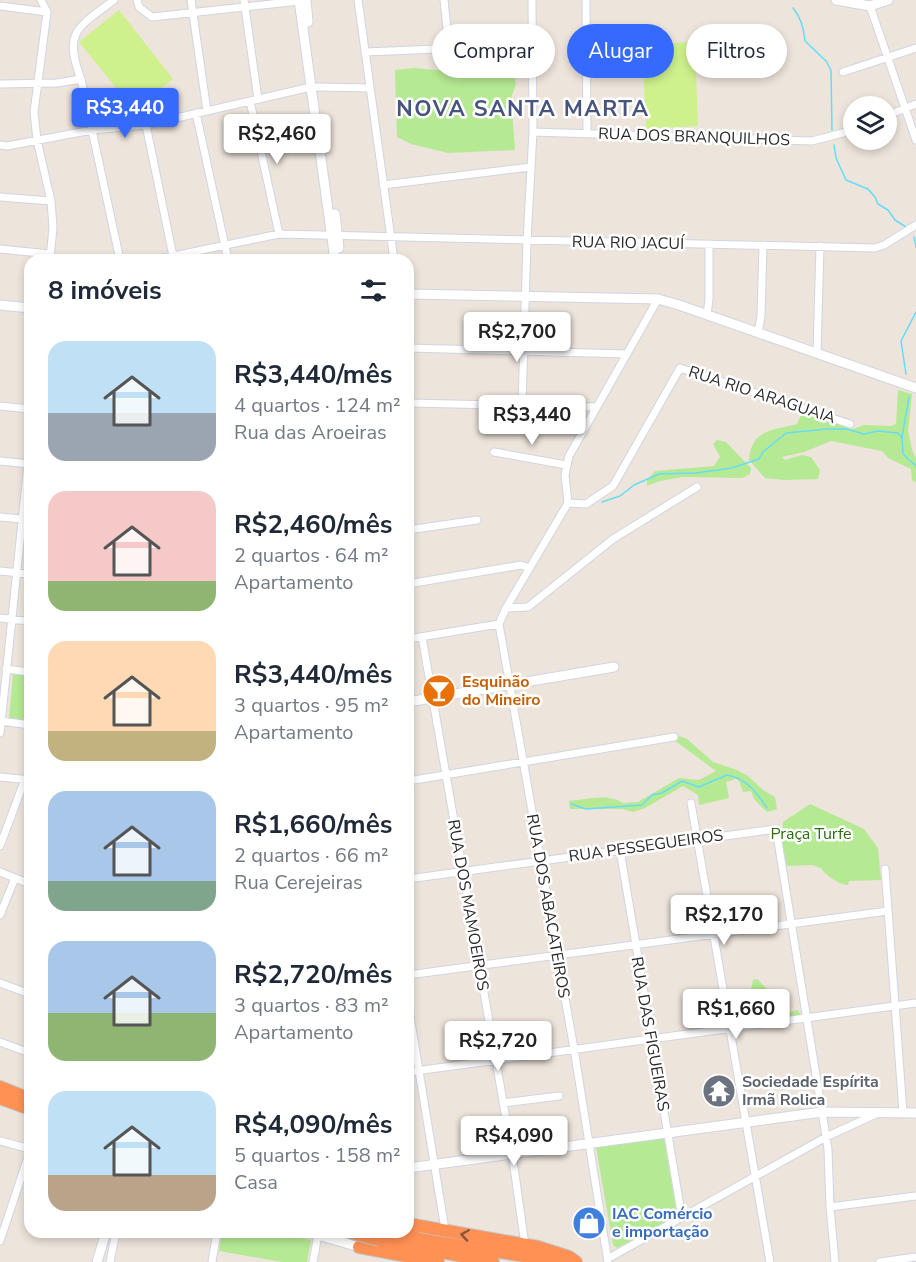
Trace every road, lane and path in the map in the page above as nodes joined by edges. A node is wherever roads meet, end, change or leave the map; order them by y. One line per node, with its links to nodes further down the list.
1 (41, 0): 17 (street)
2 (114, 0): 27 (street)
3 (131, 0): 13 (street)
4 (191, 0): 18 (street)
5 (302, 0): 6 (street); 14 (street); 30 (street)
6 (313, 0)
7 (358, 0): 23 (street)
8 (444, 0): 19 (street)
9 (532, 0): 20 (street)
10 (586, 0): 42 (street)
11 (836, 0): 16 (street)
12 (888, 0): 16 (street)
13 (138, 3): 18 (street)
14 (245, 3): 18 (street); 32 (street)
15 (0, 6): 17 (street)
16 (870, 6): 24 (street)
17 (46, 12): 29 (street)
18 (193, 13): 35 (street)
19 (446, 24)
20 (533, 24)
21 (916, 48): 24 (street)
22 (432, 49): 23 (street)
23 (365, 52): 31 (street)
24 (888, 57): 25 (street); 34 (street)
25 (843, 72)
26 (533, 78): 40 (street)
27 (81, 79): 29 (street); 39 (street)
28 (0, 84): 29 (street)
29 (38, 84): 43 (street)
30 (314, 87): 31 (street); 32 (street); 52 (street)
31 (370, 88): 47 (street)
32 (254, 100): 35 (street); 51 (street)
33 (916, 104): 34 (street)
34 (905, 108): 36 (street); 44 (street)
35 (207, 111): 37 (street)
36 (897, 111)
37 (196, 113): 38 (street); 56 (street)
38 (146, 125): 39 (street); 63 (street)
39 (92, 130): 43 (street); 62 (street)
40 (534, 132): 42 (street, RUA DOS BRANQUILHOS); 46 (street)
41 (843, 132): 42 (street, RUA DOS BRANQUILHOS)
42 (587, 134)
43 (37, 140): 45 (street); 49 (street)
44 (916, 140)
45 (0, 145)
46 (531, 167): 47 (street); 54 (street)
47 (383, 185): 53 (street)
48 (0, 197): 49 (street)
49 (51, 201): 61 (street)
50 (916, 225): 58 (street, RUA RIO JACUÍ)
51 (279, 234): 52 (street, RUA RIO JACUÍ); 56 (street, RUA RIO JACUÍ)
52 (334, 236): 53 (street, RUA RIO JACUÍ); 66 (street); 67 (street)
53 (391, 237): 54 (street, RUA RIO JACUÍ); 68 (street)
54 (527, 241): 55 (street, RUA RIO JACUÍ); 70 (street)
55 (709, 244): 57 (street, RUA RIO JACUÍ); 74 (street)
56 (225, 245): 64 (street, RUA RIO JACUÍ); 65 (street)
57 (763, 245): 58 (street, RUA RIO JACUÍ); 75 (street)
58 (820, 246): 78 (street)
59 (0, 249): 60 (street)
60 (31, 254)
61 (50, 254)
62 (119, 254)
63 (173, 254)
64 (178, 254)
65 (227, 254)
66 (335, 254)
67 (339, 254)
68 (393, 254)
69 (414, 294): 70 (street)
70 (525, 296): 71 (street); 77 (street)
71 (658, 300): 74 (street); 79 (street)
72 (0, 304): 73 (street)
73 (24, 307)
74 (707, 315): 75 (street)
75 (758, 333): 78 (street)
76 (414, 348): 77 (street)
77 (524, 351): 79 (street); 82 (street)
78 (817, 353): 80 (street)
79 (627, 354): 84 (street)
80 (916, 388)
81 (414, 403): 82 (street)
82 (522, 405): 84 (street)
83 (0, 406): 85 (street)
84 (597, 407): 90 (street)
85 (24, 408)
86 (850, 424): 93 (street, RUA RIO ARAGUAIA)
87 (494, 452): 90 (street)
88 (0, 461): 89 (street)
89 (24, 463)
90 (566, 465): 93 (street)
91 (697, 487): 103 (street)
92 (24, 503): 95 (street)
93 (568, 503): 98 (street)
94 (0, 516): 95 (street)
95 (22, 519): 100 (street)
96 (477, 520): 97 (street)
97 (414, 529)
98 (530, 568): 102 (street); 103 (street)
99 (0, 571): 100 (street)
100 (16, 573): 101 (street); 105 (street)
101 (24, 574)
102 (414, 583)
103 (506, 608): 107 (street)
104 (0, 618): 105 (street)
105 (12, 619): 106 (street); 111 (street)
106 (24, 620)
107 (499, 624): 108 (street); 113 (street, RUA DOS ABACATEIROS)
108 (422, 637): 109 (street); 114 (street, RUA DOS MAMOEIROS)
109 (414, 638)
110 (614, 668): 113 (street)
111 (6, 669): 112 (street); 116 (street)
112 (24, 671)
113 (510, 685): 114 (street); 120 (street, RUA DOS ABACATEIROS)
114 (432, 698): 115 (street); 121 (street, RUA DOS MAMOEIROS)
115 (414, 701)
116 (1, 721): 117 (street); 118 (street)
117 (24, 723)
118 (0, 733)
119 (674, 736): 120 (street)
120 (523, 762): 121 (street); 130 (street, RUA DOS ABACATEIROS)
121 (445, 775): 124 (street); 133 (street, RUA DOS MAMOEIROS)
122 (0, 777): 123 (street)
123 (24, 779)
124 (414, 780)
125 (24, 786): 128 (street)
126 (691, 803): 127 (street)
127 (698, 839): 129 (street, RUA PESSEGUEIROS); 139 (street, RUA PESSEGUEIROS); 140 (street)
128 (0, 846)
129 (620, 850): 130 (street, RUA PESSEGUEIROS); 141 (street, RUA DAS FIGUEIRAS)
130 (540, 861): 133 (street, RUA PESSEGUEIROS); 142 (street, RUA DOS ABACATEIROS)
131 (885, 869): 137 (street)
132 (0, 872): 134 (street)
133 (462, 872): 135 (street, RUA PESSEGUEIROS); 143 (street, RUA DOS MAMOEIROS)
134 (15, 878): 136 (street); 138 (street)
135 (414, 878)
136 (24, 882)
137 (888, 911): 139 (street); 148 (street)
138 (0, 915)
139 (791, 924): 140 (street); 149 (street)
140 (712, 935): 141 (street); 150 (street)
141 (635, 945): 142 (street); 151 (street, RUA DAS FIGUEIRAS)
142 (557, 955): 143 (street); 154 (street, RUA DOS ABACATEIROS)
143 (479, 965): 144 (street); 156 (street, RUA DOS MAMOEIROS)
144 (414, 974)
145 (0, 983): 146 (street)
146 (24, 992)
147 (916, 1003): 148 (street)
148 (895, 1006): 149 (street); 167 (street)
149 (807, 1018): 150 (street); 166 (street)
150 (730, 1028): 151 (street); 169 (street)
151 (650, 1039): 154 (street); 170 (street, RUA DAS FIGUEIRAS)
152 (414, 1040): 157 (street)
153 (0, 1041): 155 (street)
154 (574, 1049): 156 (street); 173 (street, RUA DOS ABACATEIROS)
155 (24, 1051)
156 (495, 1060): 157 (street); 163 (street, RUA DOS MAMOEIROS)
157 (419, 1070): 158 (street); 176 (street)
158 (414, 1071)
159 (0, 1087): 161 (highway)
160 (559, 1096): 163 (street)
161 (24, 1097)
162 (0, 1098): 164 (highway)
163 (503, 1103): 175 (street, RUA DOS MAMOEIROS)
164 (24, 1107)
165 (881, 1111): 166 (street); 167 (street); 171 (street)
166 (822, 1112): 169 (street); 171 (street)
167 (903, 1112): 168 (street)
168 (916, 1113)
169 (745, 1121): 170 (street); 179 (street)
170 (667, 1132): 173 (street); 182 (street, RUA DAS FIGUEIRAS)
171 (826, 1137): 179 (street); 181 (street)
172 (0, 1141): 174 (street)
173 (590, 1143): 175 (street); 198 (street, RUA DOS ABACATEIROS)
174 (24, 1148)
175 (512, 1153): 176 (street); 194 (street, RUA DOS MAMOEIROS)
176 (434, 1164): 177 (street); 184 (street)
177 (414, 1167)
178 (24, 1168): 193 (street)
179 (755, 1177): 182 (street); 207 (street)
180 (916, 1196): 181 (street)
181 (830, 1207): 208 (street)
182 (682, 1218): 198 (street)
183 (414, 1225): 184 (highway)
184 (444, 1232): 194 (highway, one-way to 184)
185 (414, 1237): 205 (highway)
186 (104, 1238): 199 (street)
187 (115, 1238): 200 (street)
188 (216, 1238): 201 (street)
189 (320, 1238): 202 (street)
190 (347, 1238): 195 (street)
191 (373, 1238): 195 (street)
192 (385, 1238): 204 (highway)
193 (0, 1241)
194 (525, 1245): 206 (highway)
195 (359, 1247): 197 (highway)
196 (916, 1257): 209 (street)
197 (415, 1260): 203 (highway)
198 (609, 1260)
199 (97, 1262)
200 (110, 1262)
201 (212, 1262)
202 (313, 1262)
203 (438, 1262)
204 (493, 1262)
205 (561, 1262)
206 (576, 1262)
207 (770, 1262)
208 (835, 1262)
209 (880, 1262)

